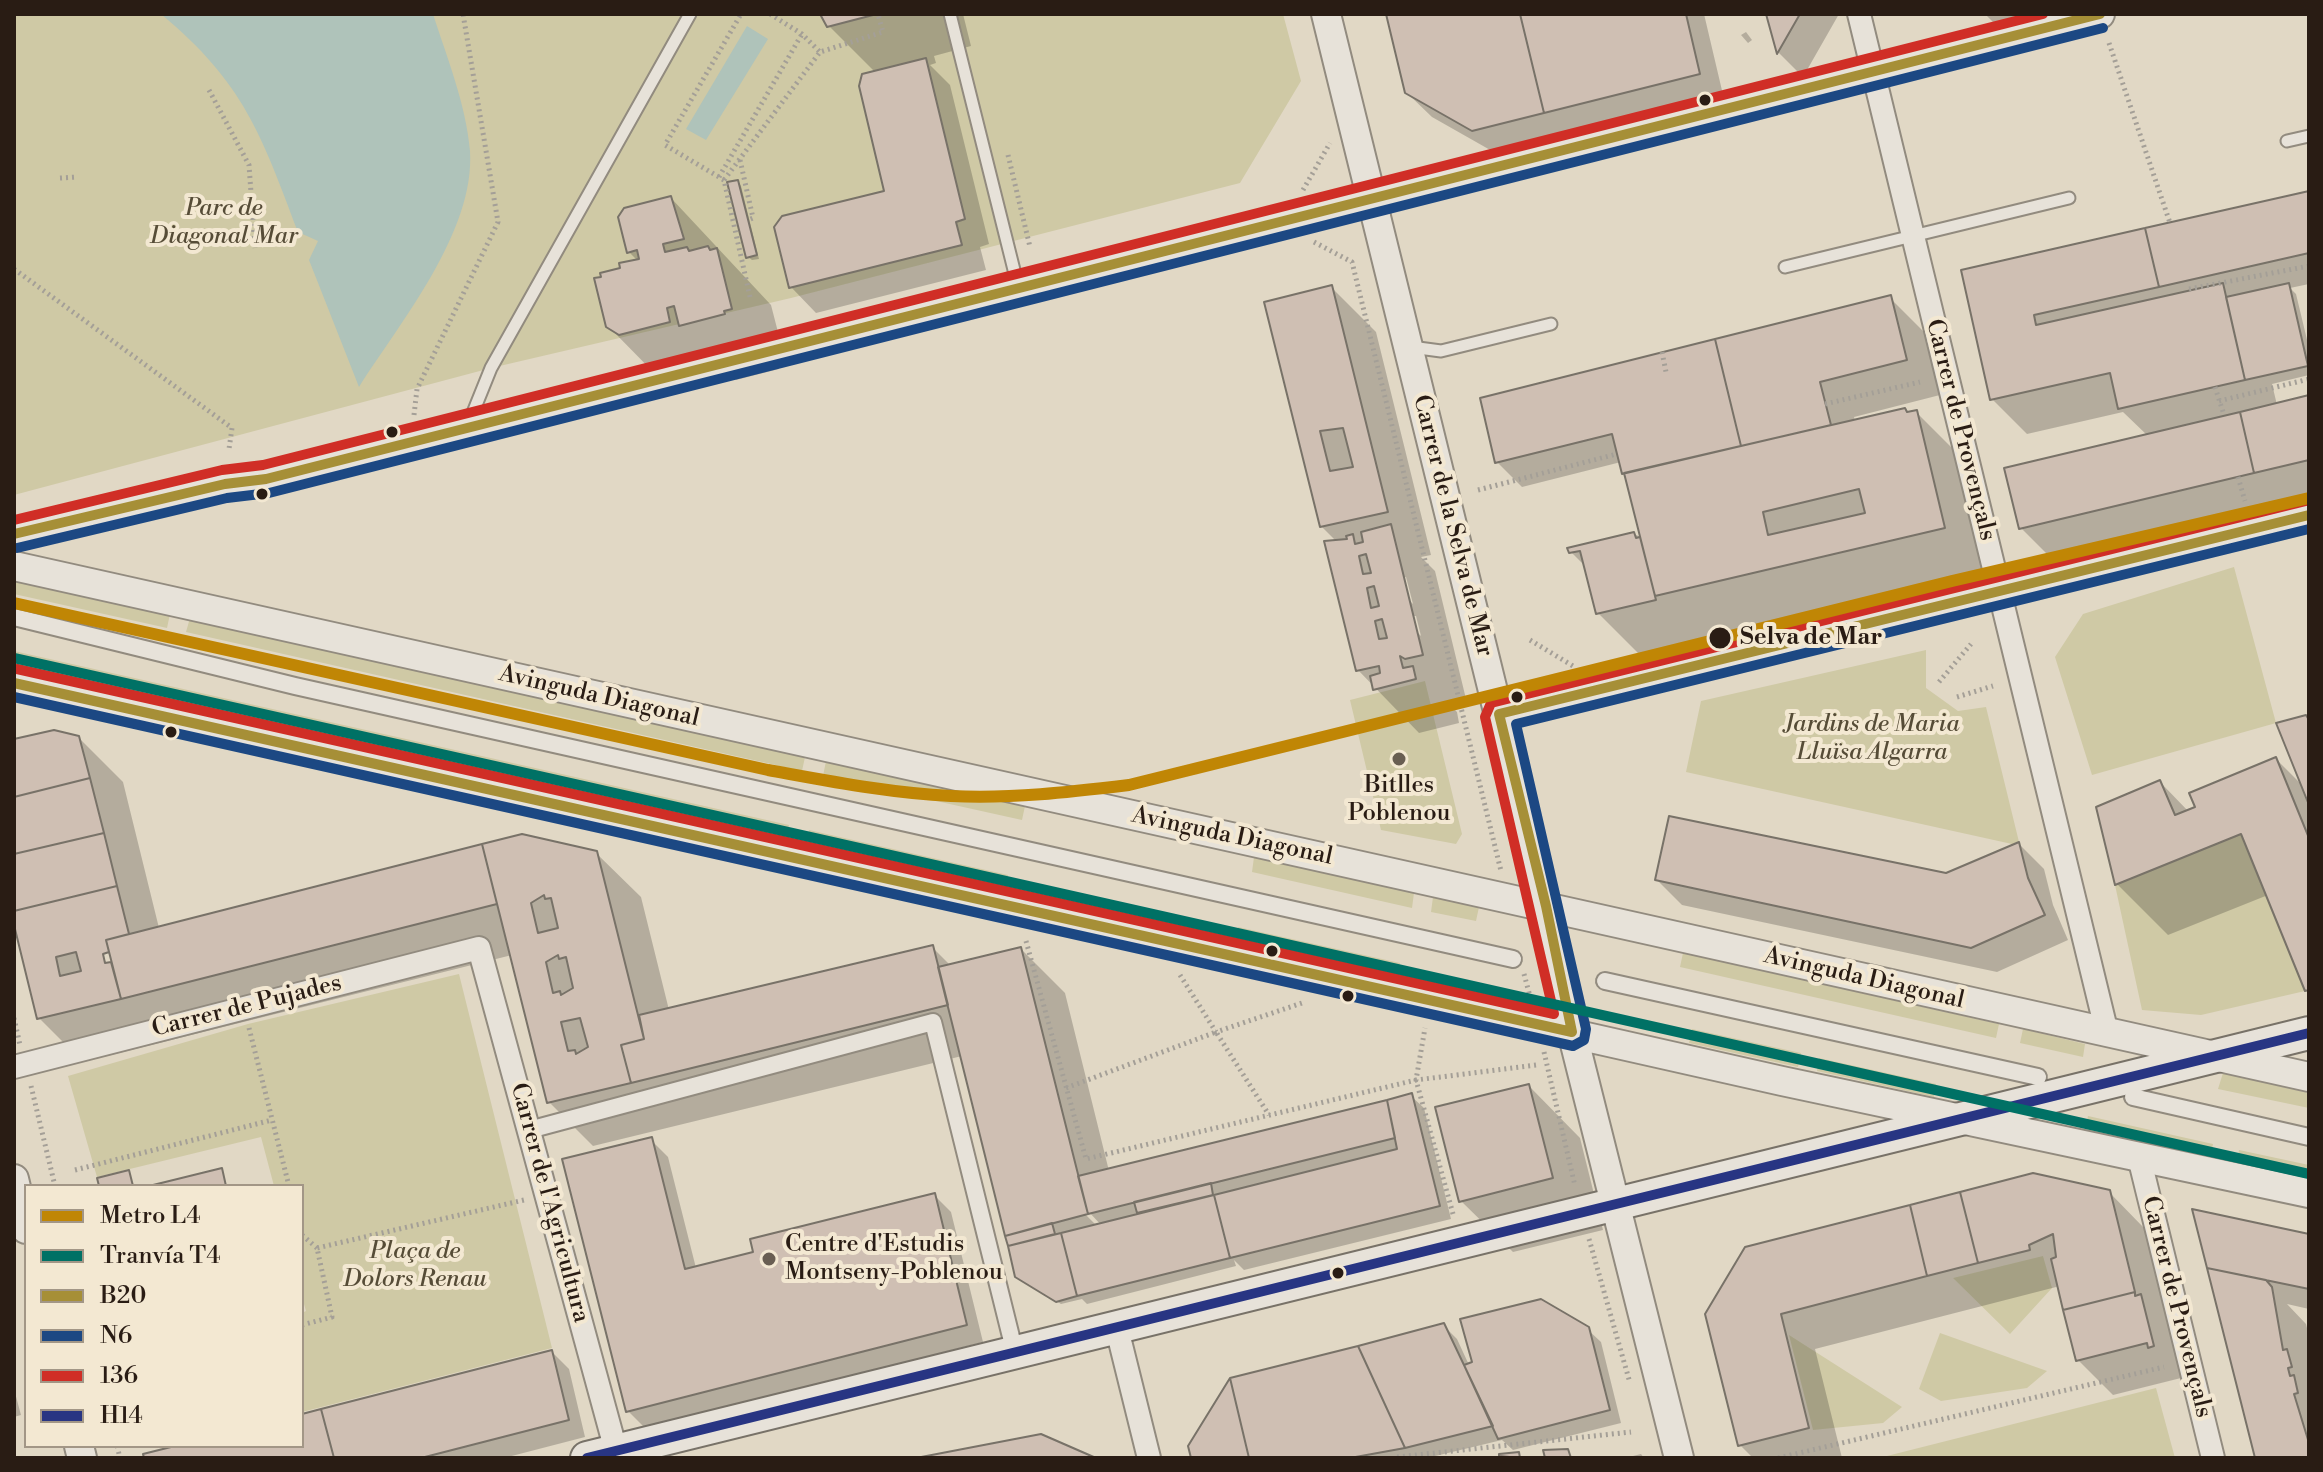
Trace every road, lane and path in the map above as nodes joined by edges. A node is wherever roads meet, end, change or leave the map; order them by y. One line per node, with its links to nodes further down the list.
1 (463, 14): 49 (path)
2 (690, 14): 48 (lane)
3 (741, 14): 22 (path)
4 (770, 14): 10 (path)
5 (878, 14): 12 (path)
6 (950, 14): 36 (lane)
7 (1326, 14): 23 (street, Carrer de la Selva de Mar)
8 (1859, 14): 13 (street, Carrer de Provençals)
9 (2100, 14): 13 (street)
10 (802, 34): 12 (path); 22 (path)
11 (2109, 43): 27 (path)
12 (820, 52): 19 (path)
13 (1874, 73): 23 (street); 28 (street, Carrer de Provençals)
14 (209, 90): 31 (path)
15 (1328, 134): 24 (path)
16 (2309, 136): 17 (lane)
17 (2287, 141)
18 (1008, 155): 30 (path)
19 (740, 159): 22 (path); 26 (path)
20 (77, 177): 21 (path)
21 (60, 178)
22 (721, 178): 37 (path)
23 (1371, 196): 36 (street); 39 (street, Carrer de la Selva de Mar)
24 (1298, 197)
25 (2069, 198): 28 (lane)
26 (748, 220)
27 (2170, 223)
28 (1913, 236): 33 (lane); 58 (street, Carrer de Provençals)
29 (1308, 238): 68 (path, Carrer de la Selva de Mar)
30 (1030, 247)
31 (255, 248)
32 (2309, 266): 35 (path)
33 (1785, 267)
34 (14, 269): 50 (path)
35 (2187, 281)
36 (1018, 286): 48 (street)
37 (750, 297)
38 (1551, 324): 39 (lane)
39 (1408, 347): 67 (street, Carrer de la Selva de Mar)
40 (1662, 352): 41 (path)
41 (1666, 372)
42 (2309, 379): 45 (path)
43 (1920, 382): 46 (path)
44 (2215, 387): 45 (path)
45 (2219, 401): 47 (path)
46 (1825, 404)
47 (2224, 415)
48 (467, 427): 49 (street)
49 (411, 441): 56 (street)
50 (229, 449)
51 (1617, 454): 53 (path)
52 (2238, 477): 54 (path)
53 (1478, 490)
54 (2245, 501)
55 (2309, 515): 58 (street)
56 (14, 534)
57 (14, 566): 69 (street, Avinguda Diagonal)
58 (2000, 592): 67 (street); 81 (street, Carrer de Provençals)
59 (14, 617): 72 (street)
60 (1530, 640): 62 (path)
61 (1971, 644): 63 (path)
62 (1573, 666)
63 (1939, 682)
64 (14, 683): 80 (street)
65 (1993, 686): 66 (path)
66 (1957, 697)
67 (1499, 714): 69 (street, Carrer de la Selva de Mar)
68 (1502, 875)
69 (1546, 906): 80 (street, Carrer de la Selva de Mar); 81 (street, Avinguda Diagonal)
70 (1026, 941): 91 (path)
71 (479, 948): 87 (street, Carrer de Pujades); 96 (street, Carrer de l'Agricultura)
72 (1513, 959)
73 (1180, 975): 79 (path)
74 (1605, 981): 88 (street)
75 (1305, 1002): 79 (path)
76 (14, 1018): 83 (path)
77 (247, 1018): 95 (path)
78 (1425, 1028): 90 (path)
79 (1216, 1032): 91 (path); 93 (path)
80 (1572, 1032): 94 (street); 106 (street, Carrer de la Selva de Mar)
81 (2107, 1033): 85 (street, Avinguda Diagonal)
82 (2309, 1033): 85 (main road)
83 (19, 1039)
84 (1543, 1047): 103 (path)
85 (2217, 1056): 89 (street, Avinguda Diagonal); 94 (main road)
86 (1536, 1065): 90 (path)
87 (20, 1069): 101 (path)
88 (2038, 1077)
89 (2309, 1077)
90 (1416, 1080): 93 (path); 107 (path)
91 (1066, 1088): 93 (path)
92 (2133, 1097): 97 (street)
93 (1269, 1115)
94 (1967, 1118): 98 (street); 106 (main road)
95 (272, 1120): 99 (path); 102 (path)
96 (529, 1130): 114 (street); 118 (street, Carrer de l'Agricultura)
97 (2309, 1137)
98 (2139, 1157): 104 (street); 123 (street, Carrer de Provençals)
99 (75, 1170)
100 (14, 1179): 108 (street)
101 (54, 1184)
102 (288, 1184)
103 (1576, 1192)
104 (2309, 1193)
105 (524, 1200): 110 (path)
106 (1615, 1206): 113 (main road); 121 (street, Carrer de la Selva de Mar)
107 (1453, 1214)
108 (24, 1221)
109 (304, 1237): 110 (path)
110 (317, 1248): 112 (path)
111 (1593, 1254): 116 (path)
112 (304, 1324)
113 (1117, 1329): 114 (main road); 120 (street)
114 (1015, 1353): 118 (main road)
115 (2164, 1367): 122 (path)
116 (1630, 1384)
117 (1631, 1432): 119 (path)
118 (607, 1456)
119 (1397, 1457)
120 (1149, 1458)
121 (1679, 1458)
122 (1778, 1458)
123 (2213, 1458)

